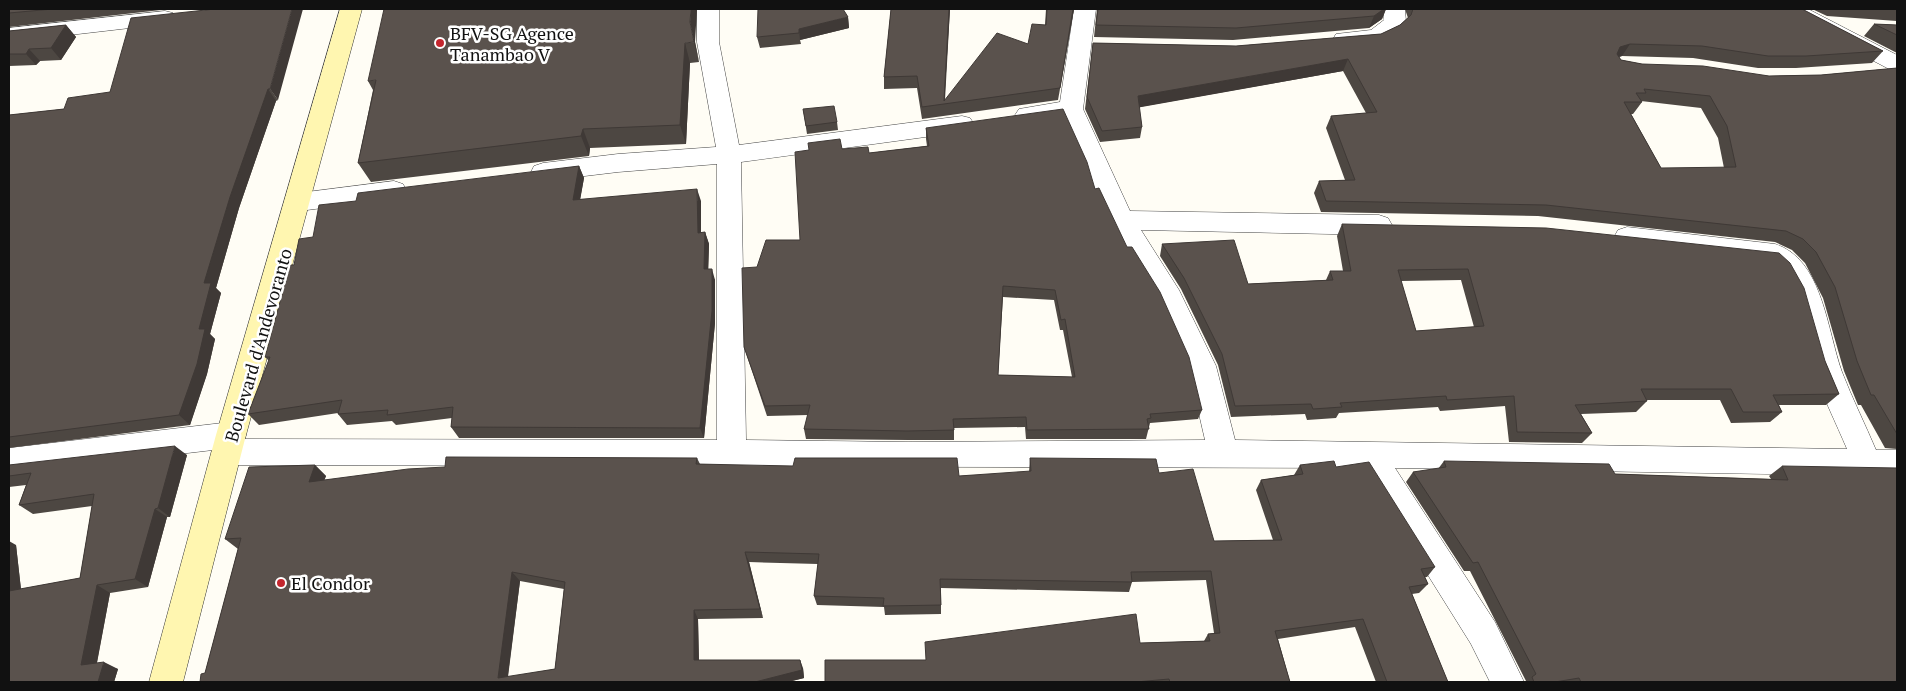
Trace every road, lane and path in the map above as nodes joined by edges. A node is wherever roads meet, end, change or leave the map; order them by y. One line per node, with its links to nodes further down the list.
1 (351, 9): 18 (main road, Boulevard d'Andevoranto)
2 (708, 9): 15 (street)
3 (1085, 9): 14 (street)
4 (1394, 9): 10 (street)
5 (1792, 9): 7 (street)
6 (188, 16): 9 (street)
7 (1817, 23): 8 (street); 11 (street)
8 (1870, 26)
9 (9, 35)
10 (1319, 42)
11 (1897, 64)
12 (1897, 70): 13 (street)
13 (1869, 72)
14 (1071, 110): 15 (street); 19 (street)
15 (729, 155): 16 (street); 23 (street)
16 (521, 175)
17 (415, 188): 18 (street)
18 (299, 202): 22 (main road, Boulevard d'Andevoranto)
19 (1122, 220): 20 (street); 24 (street)
20 (1399, 225)
21 (1607, 235): 27 (street)
22 (229, 444): 23 (street); 26 (street); 29 (main road, Boulevard d'Andevoranto)
23 (732, 452): 24 (street)
24 (1223, 452): 25 (street)
25 (1370, 456): 27 (street); 30 (street)
26 (9, 461)
27 (1867, 462): 28 (street)
28 (1897, 463)
29 (166, 682)
30 (1507, 682)

